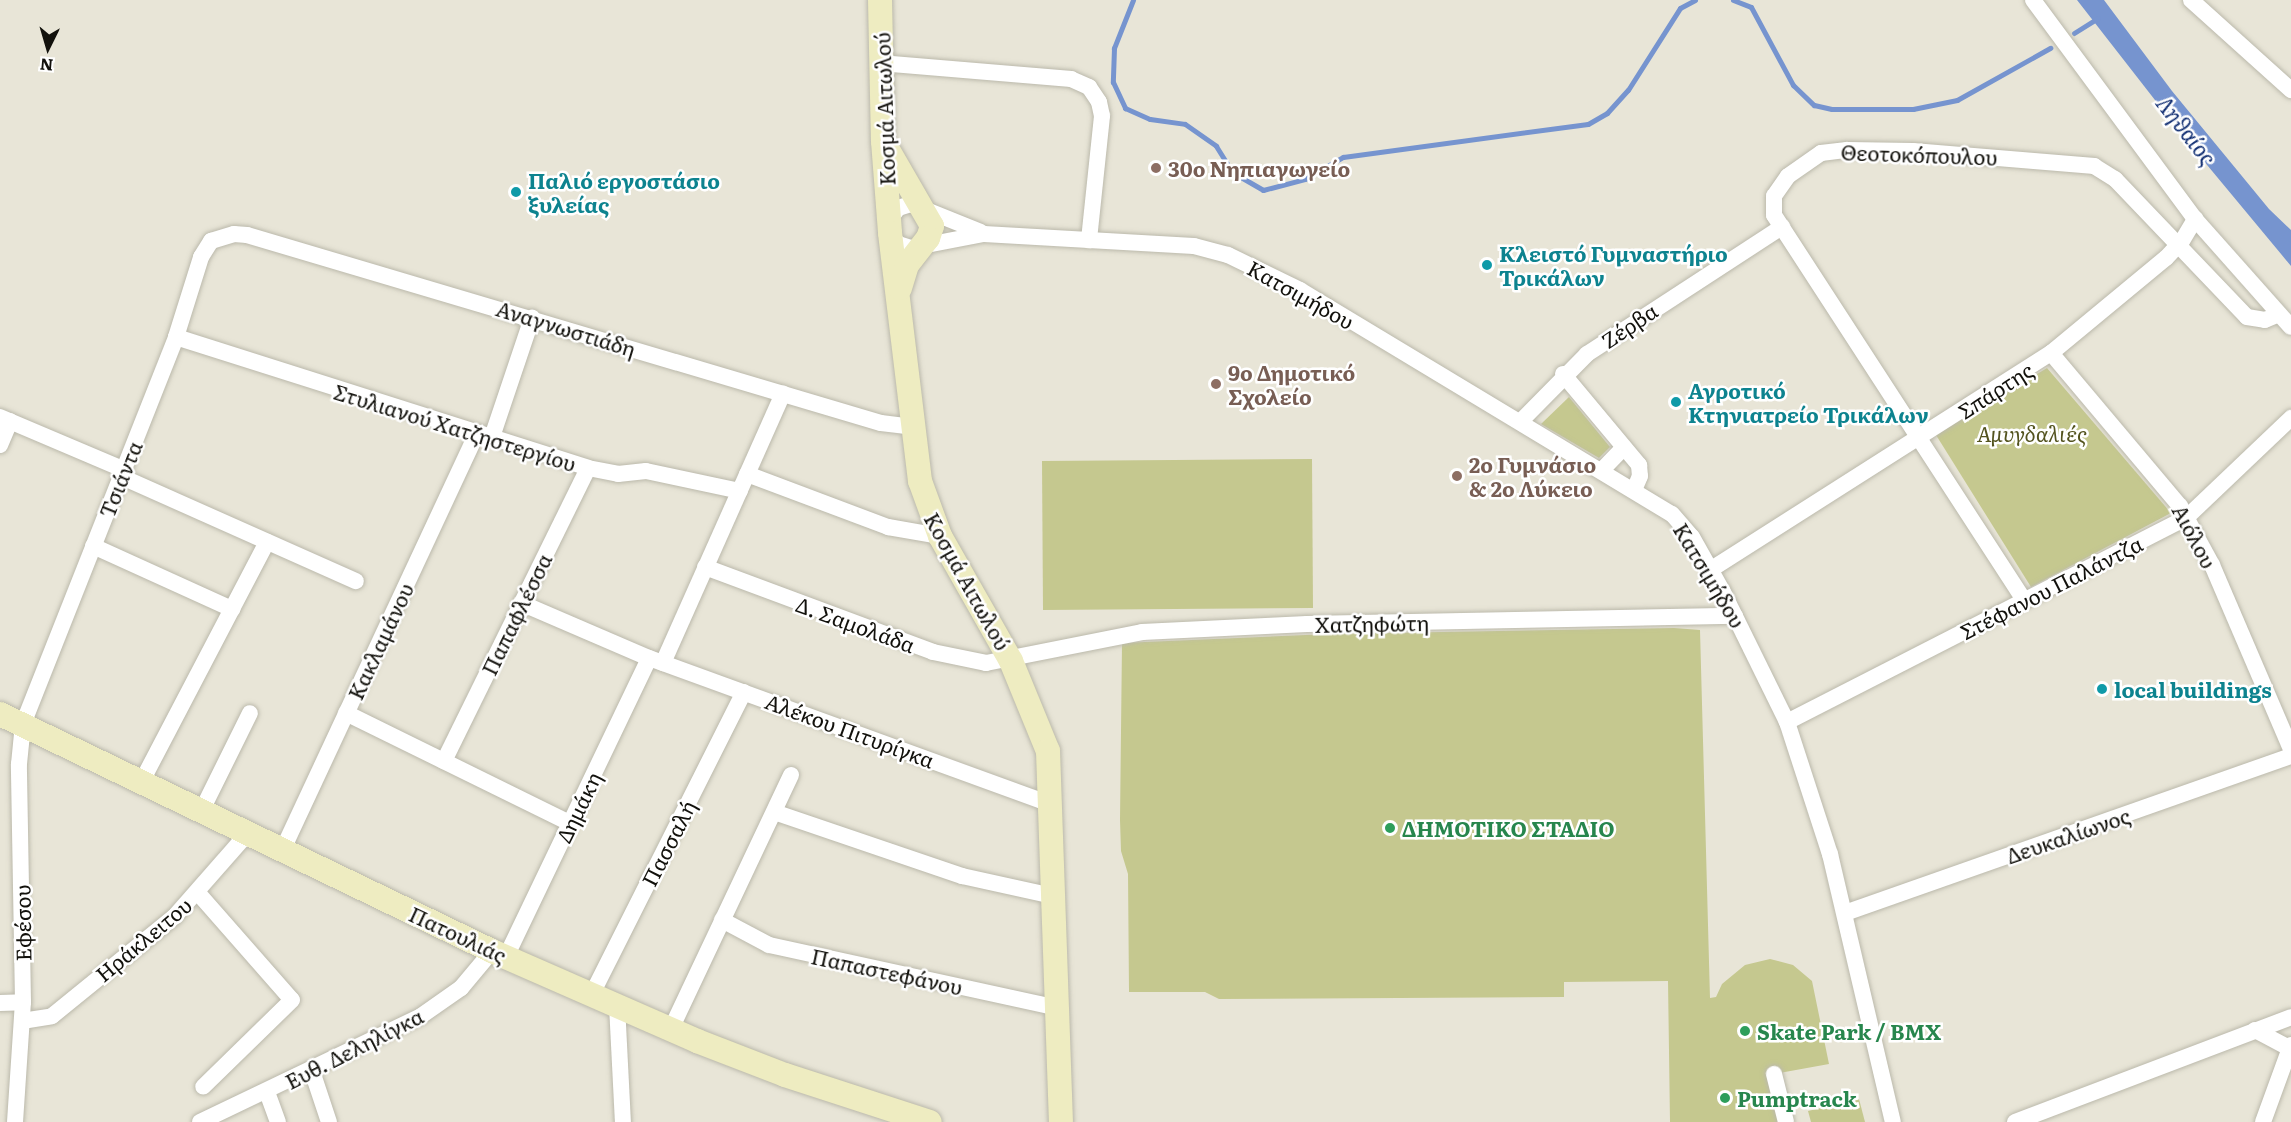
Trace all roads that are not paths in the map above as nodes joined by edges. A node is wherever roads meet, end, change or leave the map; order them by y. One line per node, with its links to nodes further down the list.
1 (880, 0): 4 (street, Κοσμά Αιτωλού)
2 (2033, 0): 8 (street)
3 (2191, 0): 5 (street)
4 (880, 63): 6 (street, Κοσμά Αιτωλού); 13 (street)
5 (2291, 90)
6 (883, 141): 7 (street); 9 (street, Κοσμά Αιτωλού)
7 (923, 209): 9 (street); 11 (street); 14 (street)
8 (2195, 219): 15 (street, Σπάρτης); 17 (street)
9 (890, 226): 14 (street); 16 (street, Κοσμά Αιτωλού)
10 (1782, 227): 15 (street, Θεοτοκόπουλου); 22 (street, Ζέρβα); 29 (street, Θεοτοκόπουλου)
11 (984, 234): 13 (street, Κατσιμήδου); 14 (street)
12 (219, 237): 18 (street, Αναγνωστιάδη); 20 (street, Τσιάντα)
13 (1089, 240): 26 (street, Κατσιμήδου)
14 (924, 243): 16 (street)
15 (2179, 245): 17 (street, Θεοτοκόπουλου); 21 (street, Σπάρτης)
16 (898, 297): 27 (street, Κοσμά Αιτωλού)
17 (2279, 314): 19 (street)
18 (532, 318): 23 (street, Αναγνωστιάδη); 28 (street, Κακλαμάνου)
19 (2291, 327)
20 (176, 338): 28 (street, Στυλιανού Χατζηστεργίου); 34 (street, Τσιάντα)
21 (2051, 353): 29 (street, Σπάρτης); 38 (street, Αιόλου)
22 (1563, 374): 26 (street, Ζέρβα); 31 (street)
23 (783, 394): 27 (street, Αναγνωστιάδη); 35 (street, Δημάκη)
24 (2291, 418): 38 (street, Στέφανου Παλάντζα)
25 (5, 419): 30 (street); 34 (street)
26 (1521, 421): 33 (street, Κατσιμήδου)
27 (913, 427): 39 (street, Κοσμά Αιτωλού)
28 (485, 435): 32 (street, Στυλιανού Χατζηστεργίου); 53 (street, Κακλαμάνου)
29 (1919, 438): 43 (street, Σπάρτης); 45 (street, Θεοτοκόπουλου)
30 (0, 445)
31 (1624, 447): 33 (street); 36 (street)
32 (588, 468): 37 (street, Στυλιανού Χατζηστεργίου); 46 (street, Παπαφλέσσα)
33 (1603, 469): 36 (street, Κατσιμήδου)
34 (123, 473): 40 (street); 41 (street, Τσιάντα)
35 (747, 474): 37 (street, Δημάκη); 39 (street)
36 (1635, 488): 43 (street, Κατσιμήδου)
37 (740, 491): 42 (street, Δημάκη)
38 (2187, 517): 45 (street, Στέφανου Παλάντζα); 57 (street, Αιόλου)
39 (940, 536): 50 (street, Κοσμά Αιτωλού)
40 (267, 542): 44 (street); 47 (street)
41 (93, 546): 47 (street); 56 (street, Τσιάντα)
42 (705, 567): 49 (street, Δημάκη); 50 (street, Δ. Σαμολάδα)
43 (1710, 570): 48 (street, Κατσιμήδου)
44 (356, 582)
45 (2024, 600): 55 (street, Στέφανου Παλάντζα)
46 (521, 603): 49 (street, Αλέκου Πιτυρίγκα); 59 (street, Παπαφλέσσα)
47 (232, 609): 61 (street)
48 (1735, 616): 50 (street, Χατζηφώτη); 55 (street, Κατσιμήδου)
49 (656, 660): 51 (street, Αλέκου Πιτυρίγκα); 65 (street, Δημάκη)
50 (1011, 661): 62 (street, Κοσμά Αιτωλού)
51 (744, 692): 62 (street, Αλέκου Πιτυρίγκα); 73 (street, Πασσαλή)
52 (250, 713): 63 (street)
53 (346, 713): 59 (street); 67 (street, Κακλαμάνου)
54 (0, 714): 56 (street, Πατουλιάς)
55 (1787, 722): 70 (street, Κατσιμήδου)
56 (23, 724): 61 (street, Πατουλιάς); 74 (street, Εφέσου)
57 (2291, 749)
58 (2291, 756): 70 (street, Δευκαλίωνος)
59 (444, 761): 65 (street)
60 (791, 775): 64 (street)
61 (142, 781): 63 (street, Πατουλιάς)
62 (1050, 804): 69 (street, Κοσμά Αιτωλού)
63 (202, 810): 66 (street, Πατουλιάς)
64 (774, 812): 69 (street); 71 (street)
65 (570, 823): 72 (street, Δημάκη)
66 (248, 832): 67 (street, Πατουλιάς); 68 (street, Ηράκλειτου)
67 (283, 849): 72 (street, Πατουλιάς)
68 (198, 893): 79 (street, Ηράκλειτου); 85 (street)
69 (1053, 896): 77 (street, Κοσμά Αιτωλού)
70 (1845, 913): 95 (street, Κατσιμήδου)
71 (722, 920): 77 (street, Παπαστεφάνου); 80 (street)
72 (499, 954): 73 (street, Πατουλιάς); 83 (street, Ευθ. Δεληλίγκα)
73 (592, 994): 76 (street, Πατουλιάς)
74 (23, 1002): 75 (street); 79 (street, Εφέσου)
75 (0, 1003)
76 (617, 1005): 80 (street, Πατουλιάς); 91 (street)
77 (1058, 1008): 93 (street, Κοσμά Αιτωλού)
78 (2291, 1017): 81 (street)
79 (22, 1021): 87 (street, Εφέσου)
80 (671, 1029): 92 (street, Πατουλιάς)
81 (2255, 1030): 82 (street); 96 (street)
82 (2291, 1047): 97 (street)
83 (312, 1071): 86 (street, Ευθ. Δεληλίγκα); 90 (street)
84 (1774, 1074): 94 (street)
85 (203, 1087)
86 (267, 1092): 88 (street, Ευθ. Δεληλίγκα); 89 (street)
87 (15, 1122)
88 (200, 1122)
89 (278, 1122)
90 (329, 1122)
91 (623, 1122)
92 (930, 1122)
93 (1061, 1122)
94 (1786, 1122)
95 (1893, 1122)
96 (2015, 1122)
97 (2263, 1122)

